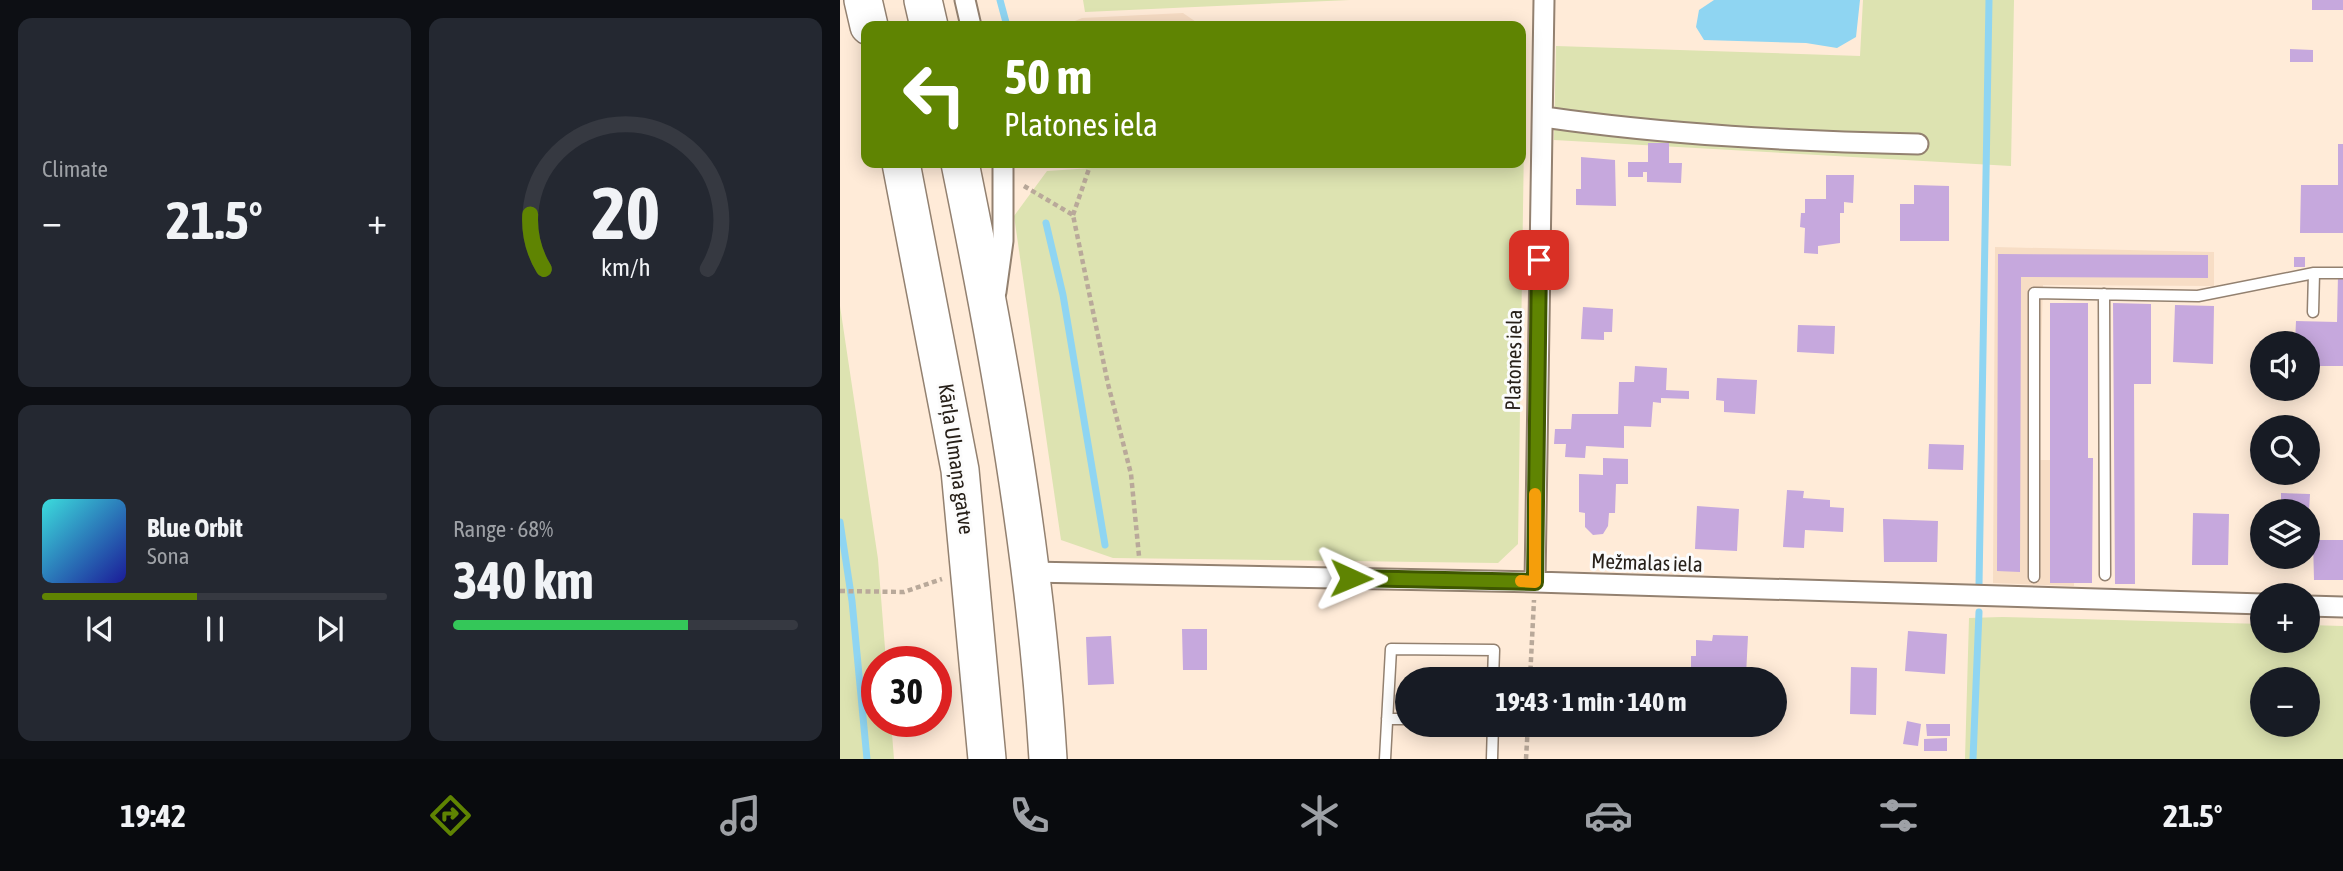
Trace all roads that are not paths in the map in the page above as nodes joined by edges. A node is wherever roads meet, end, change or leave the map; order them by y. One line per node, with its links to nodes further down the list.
1 (863, 0): 5 (highway)
2 (923, 0): 6 (highway)
3 (965, 0): 7 (street)
4 (1544, 0): 8 (street, Platones iela)
5 (868, 21)
6 (928, 21)
7 (970, 21)
8 (1544, 117): 9 (street); 21 (street, Platones iela)
9 (1918, 144)
10 (902, 168): 30 (highway, Kārļa Ulmaņa gatve)
11 (961, 168): 17 (highway)
12 (1003, 168): 17 (street)
13 (2314, 273): 14 (lane); 15 (lane); 16 (lane)
14 (2343, 274)
15 (2104, 294): 19 (lane); 20 (lane)
16 (2313, 312)
17 (992, 321): 18 (highway)
18 (1030, 572): 21 (street, Mežmalas iela); 28 (highway)
19 (2105, 575)
20 (2034, 577)
21 (1535, 582): 22 (street, Mežmalas iela)
22 (2250, 604)
23 (2320, 606): 24 (street)
24 (2343, 607)
25 (1493, 667): 26 (lane)
26 (1387, 719): 27 (lane); 33 (lane)
27 (1395, 719)
28 (1046, 723): 31 (highway); 32 (street)
29 (1493, 737): 34 (lane)
30 (987, 759)
31 (1048, 759)
32 (1058, 759)
33 (1385, 759)
34 (1492, 759)

